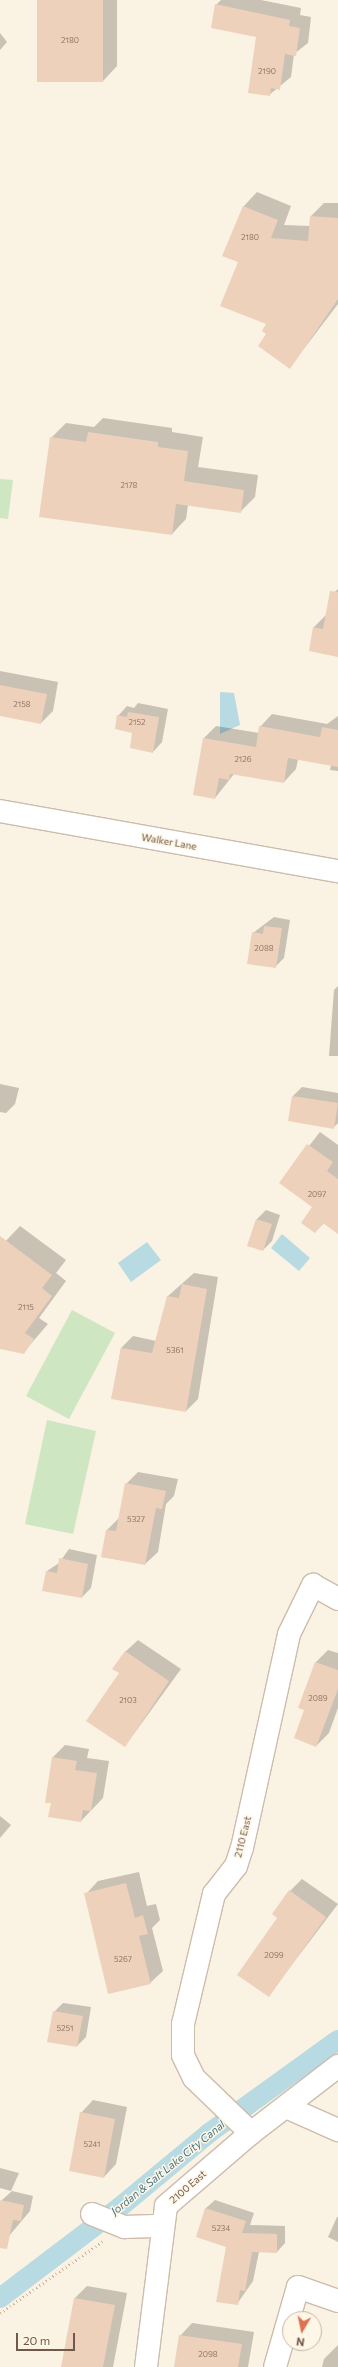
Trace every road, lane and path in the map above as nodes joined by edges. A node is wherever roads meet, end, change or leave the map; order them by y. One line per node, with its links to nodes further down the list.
1 (0, 811): 2 (street, Walker Lane)
2 (338, 871)
3 (338, 1599): 6 (street, 2110 East)
4 (338, 2066): 5 (street, 2100 East)
5 (286, 2107): 6 (street, 2100 East); 7 (street)
6 (246, 2128): 9 (street, 2100 East)
7 (338, 2130)
8 (92, 2214): 10 (street)
9 (162, 2226): 10 (street); 13 (street, 2100 East)
10 (124, 2227): 12 (path)
11 (338, 2301): 14 (street)
12 (0, 2313)
13 (146, 2367)
14 (275, 2367)

